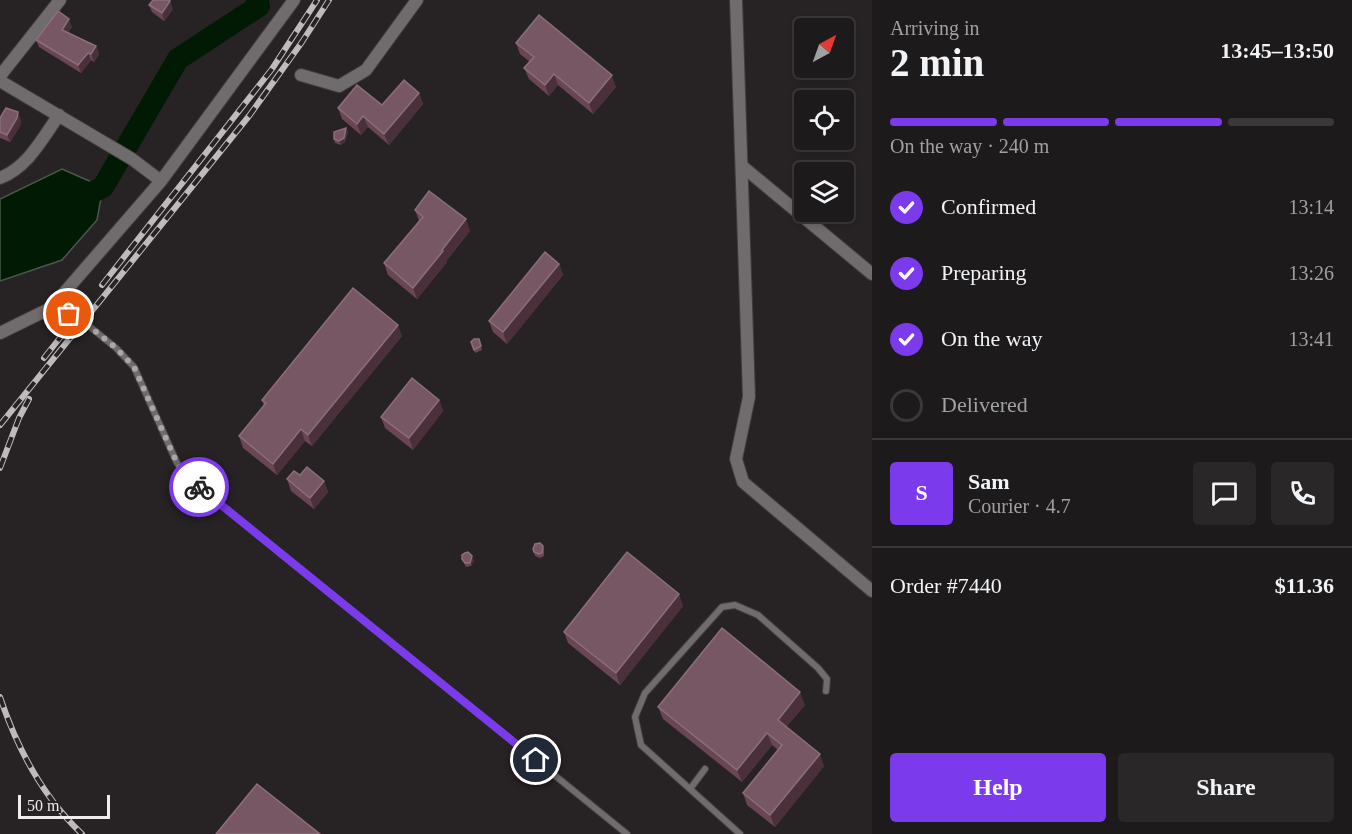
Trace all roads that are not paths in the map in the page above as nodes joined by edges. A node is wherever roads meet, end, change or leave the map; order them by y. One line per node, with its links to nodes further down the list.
1 (60, 0): 6 (street)
2 (294, 0): 10 (street)
3 (417, 0): 5 (street)
4 (736, 0): 8 (street)
5 (301, 75)
6 (0, 79): 7 (street)
7 (59, 115): 9 (street); 10 (street)
8 (742, 166): 11 (street); 14 (street)
9 (0, 178)
10 (161, 181): 12 (street)
11 (872, 274)
12 (51, 308): 13 (street); 18 (lane)
13 (0, 333)
14 (872, 591)
15 (826, 690): 17 (lane)
16 (705, 769): 17 (lane)
17 (690, 789): 19 (lane)
18 (627, 834)
19 (740, 834)

